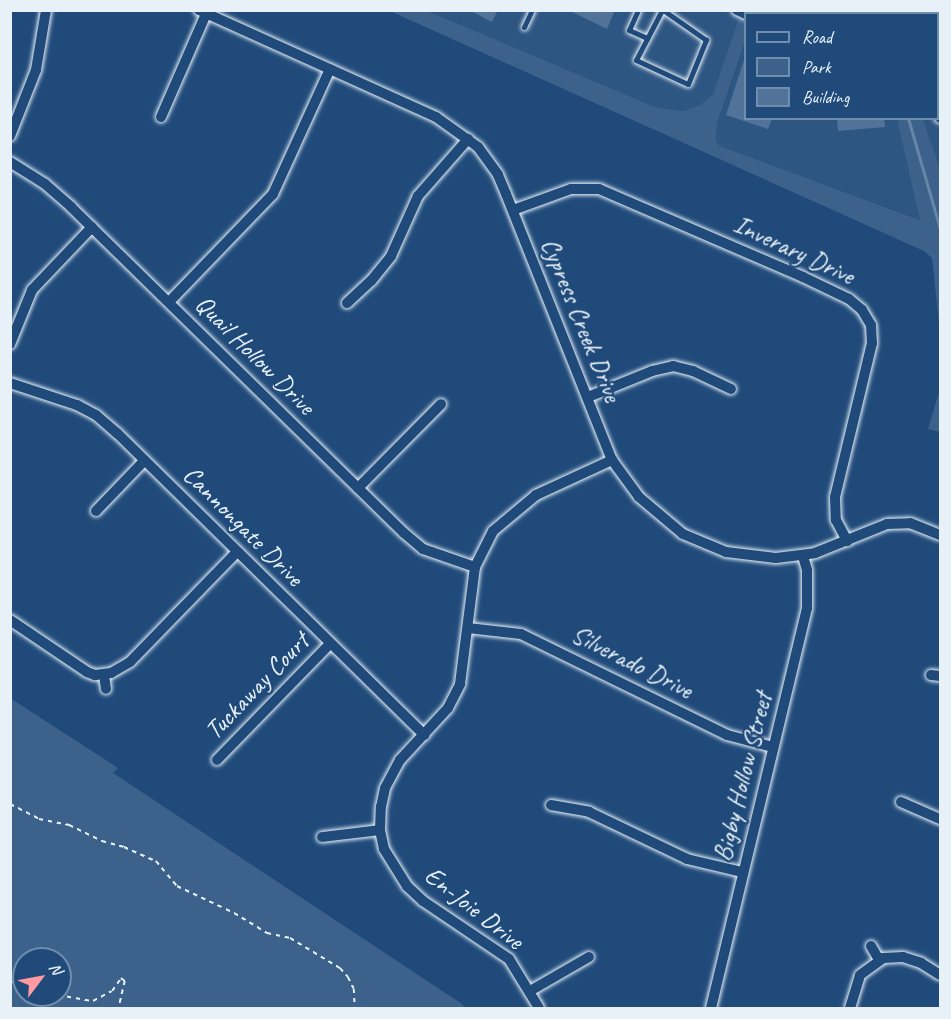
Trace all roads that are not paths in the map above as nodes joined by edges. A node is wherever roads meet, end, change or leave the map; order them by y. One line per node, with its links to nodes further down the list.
1 (46, 10): 10 (street)
2 (532, 10): 6 (lane)
3 (638, 10): 7 (lane)
4 (663, 10): 7 (lane); 7 (lane)
5 (202, 12): 8 (street, Cypress Creek Drive); 9 (street)
6 (524, 27)
7 (647, 38)
8 (330, 69): 11 (street, Cypress Creek Drive); 15 (street)
9 (161, 117)
10 (10, 136)
11 (468, 139): 13 (street, Cypress Creek Drive); 16 (street)
12 (10, 162): 14 (street, Quail Hollow Drive)
13 (513, 210): 20 (street, Cypress Creek Drive); 27 (street, Inverary Drive)
14 (92, 227): 15 (street, Quail Hollow Drive); 17 (street)
15 (170, 302): 24 (street, Quail Hollow Drive)
16 (347, 303)
17 (10, 344)
18 (10, 383): 23 (street, Cannongate Drive)
19 (731, 389): 20 (street)
20 (588, 398): 22 (street, Cypress Creek Drive)
21 (441, 404): 24 (street)
22 (612, 460): 29 (street, Cypress Creek Drive); 30 (street)
23 (144, 461): 25 (street); 28 (street, Cannongate Drive)
24 (358, 488): 30 (street, Quail Hollow Drive)
25 (96, 511)
26 (940, 533): 27 (street, Cypress Creek Drive)
27 (847, 541): 29 (street, Cypress Creek Drive)
28 (237, 552): 33 (street, Cannongate Drive); 34 (street)
29 (803, 556): 37 (street, Bigby Hollow Street)
30 (475, 567): 32 (street, En-Joie Drive)
31 (10, 620): 34 (street)
32 (468, 628): 36 (street, En-Joie Drive); 37 (street, Silverado Drive)
33 (330, 644): 36 (street, Cannongate Drive); 38 (street, Tuckaway Court)
34 (104, 675): 35 (street)
35 (106, 689)
36 (424, 735): 42 (street, En-Joie Drive)
37 (773, 747): 44 (street, Bigby Hollow Street)
38 (217, 760)
39 (901, 802): 41 (street)
40 (551, 805): 44 (street)
41 (940, 819)
42 (380, 830): 43 (street); 49 (street, En-Joie Drive)
43 (322, 837)
44 (742, 872): 51 (street, Bigby Hollow Street)
45 (871, 946): 47 (street)
46 (589, 957): 49 (street)
47 (879, 960): 48 (street); 52 (street)
48 (940, 975)
49 (530, 991): 50 (street, En-Joie Drive)
50 (539, 1008)
51 (711, 1008)
52 (850, 1008)

